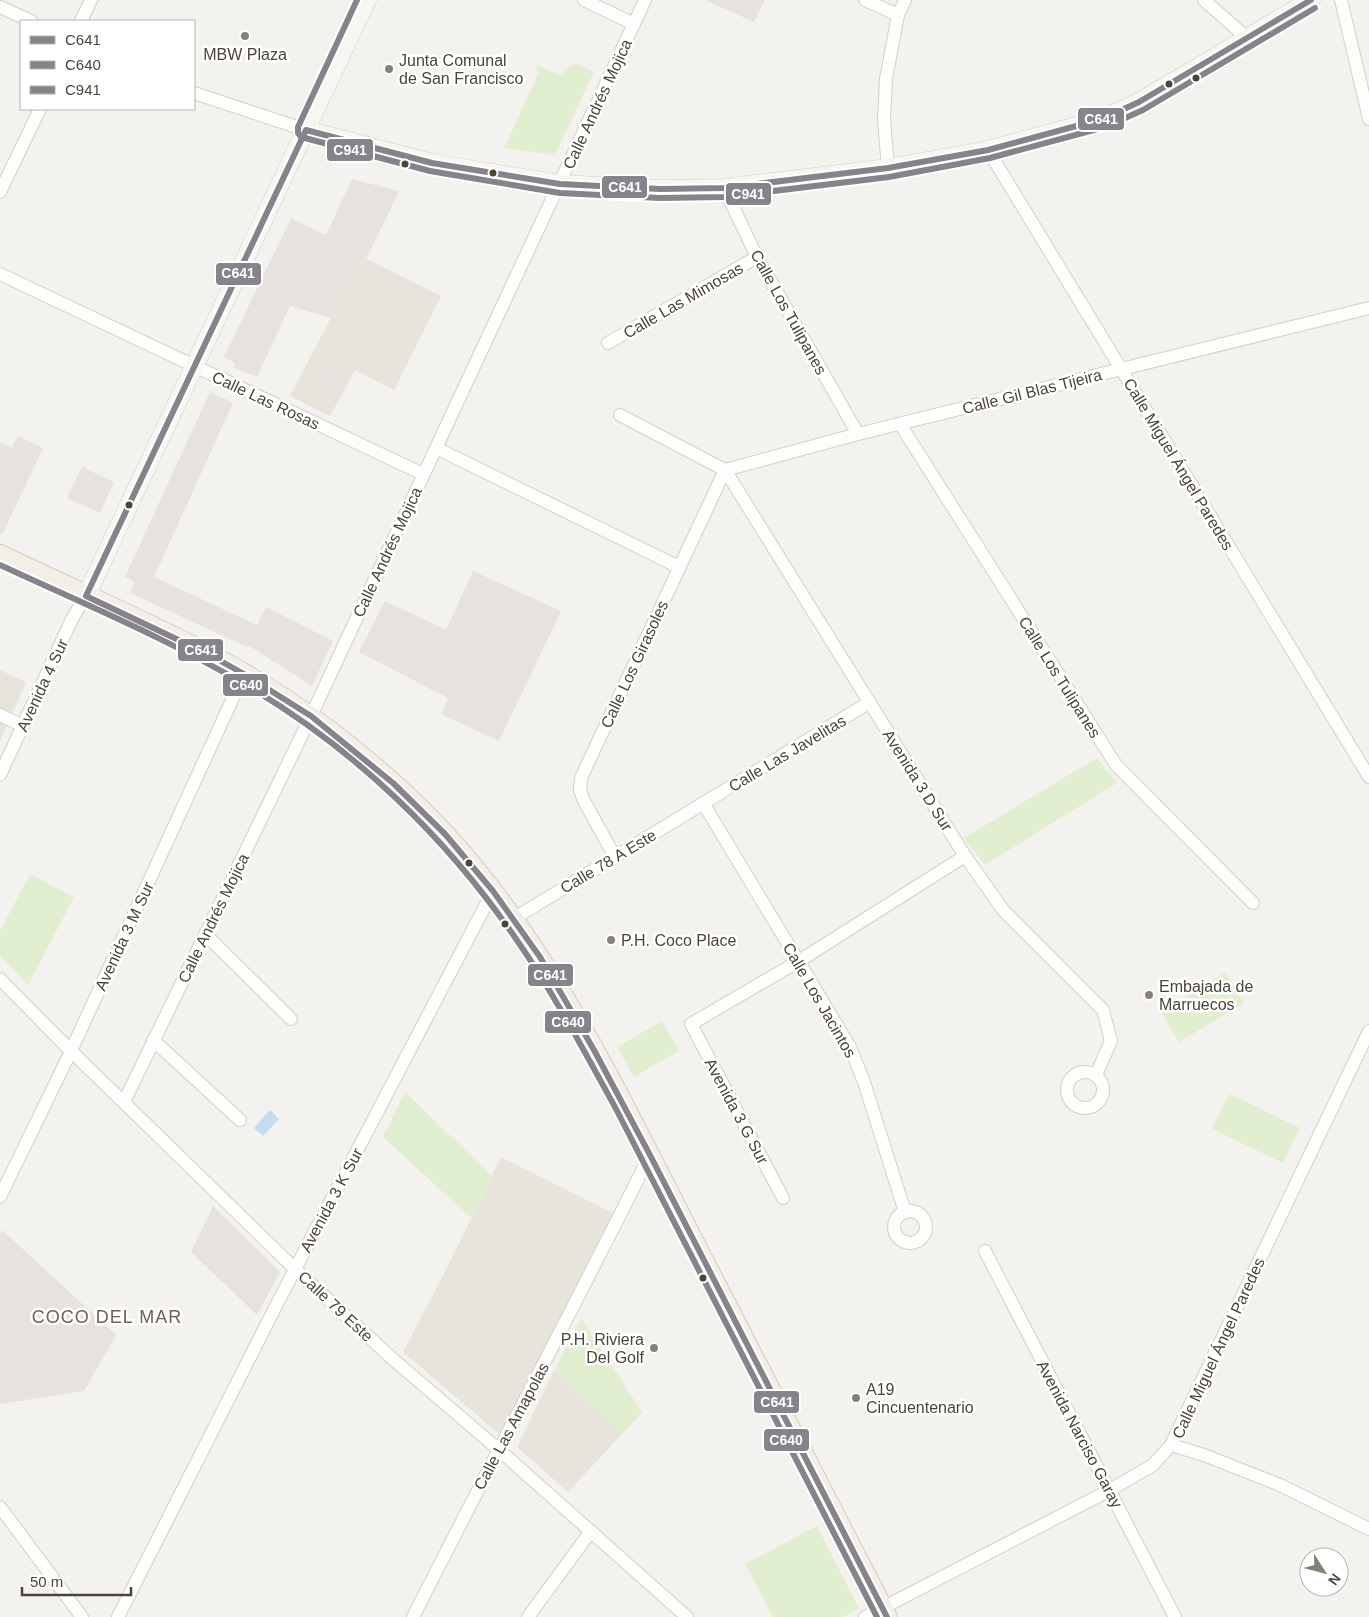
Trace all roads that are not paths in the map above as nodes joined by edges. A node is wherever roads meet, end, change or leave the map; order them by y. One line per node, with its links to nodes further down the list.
1 (91, 0): 13 (street)
2 (367, 0): 19 (street)
3 (584, 0): 14 (street)
4 (645, 0): 14 (street, Calle Andrés Mojica)
5 (865, 0): 11 (street)
6 (905, 0): 11 (street)
7 (1204, 0): 15 (street)
8 (1311, 0): 15 (street)
9 (1341, 0): 18 (street)
10 (0, 6): 12 (street)
11 (898, 15): 21 (street)
12 (29, 20)
13 (81, 20)
14 (634, 24): 22 (street, Calle Andrés Mojica)
15 (1247, 38): 20 (street)
16 (195, 93): 19 (street)
17 (40, 110): 24 (street)
18 (1369, 119)
19 (306, 130): 22 (street); 29 (street)
20 (988, 150): 21 (street); 30 (street, Calle Miguel Ángel Paredes)
21 (888, 168): 23 (street)
22 (560, 184): 23 (street); 34 (street, Calle Andrés Mojica)
23 (724, 188): 25 (street, Calle Los Tulipanes)
24 (0, 192)
25 (757, 257): 28 (street, Calle Las Mimosas); 33 (street, Calle Los Tulipanes)
26 (0, 274): 29 (street, Calle Las Rosas)
27 (1369, 308): 30 (street, Calle Gil Blas Tijeira)
28 (608, 343)
29 (194, 366): 36 (street, Calle Las Rosas); 39 (street)
30 (1120, 368): 32 (street, Calle Gil Blas Tijeira); 46 (street, Calle Miguel Ángel Paredes)
31 (620, 415): 35 (street)
32 (900, 424): 33 (street, Calle Gil Blas Tijeira); 51 (street, Calle Los Tulipanes)
33 (858, 434): 35 (street, Calle Gil Blas Tijeira)
34 (436, 448): 36 (street, Calle Andrés Mojica); 38 (street)
35 (725, 470): 38 (street, Calle Los Girasoles); 41 (street, Avenida 3 D Sur)
36 (423, 474): 43 (street, Calle Andrés Mojica)
37 (0, 555): 39 (main road)
38 (679, 568): 49 (street, Calle Los Girasoles)
39 (86, 596): 40 (main road); 44 (street, Avenida 4 Sur)
40 (244, 674): 43 (main road); 59 (street, Avenida 3 M Sur)
41 (870, 702): 47 (street, Calle Las Javelitas); 48 (street, Avenida 3 D Sur)
42 (0, 715): 44 (street)
43 (311, 716): 50 (main road); 53 (street, Calle Andrés Mojica)
44 (23, 726): 45 (street, Avenida 4 Sur)
45 (0, 775)
46 (1369, 777)
47 (703, 804): 49 (street, Calle 78 A Este); 54 (street, Calle Los Jacintos)
48 (965, 856): 54 (street); 60 (street, Avenida 3 D Sur)
49 (615, 857): 52 (street, Calle 78 A Este)
50 (492, 891): 52 (main road); 68 (street, Avenida 3 K Sur)
51 (1253, 903)
52 (513, 919): 63 (main road)
53 (205, 934): 56 (street); 58 (street, Calle Andrés Mojica)
54 (799, 961): 65 (street, Avenida 3 G Sur); 66 (street, Calle Los Jacintos)
55 (0, 979): 59 (street, Calle 79 Este)
56 (291, 1019)
57 (1369, 1031): 69 (street, Calle Miguel Ángel Paredes)
58 (153, 1040): 61 (street, Calle Andrés Mojica); 62 (street)
59 (71, 1051): 61 (street, Calle 79 Este); 64 (street, Avenida 3 M Sur)
60 (1096, 1075)
61 (124, 1102): 68 (street, Calle 79 Este)
62 (240, 1120)
63 (650, 1155): 70 (street, Calle Las Amapolas); 75 (main road)
64 (0, 1197)
65 (783, 1198)
66 (905, 1212)
67 (985, 1251): 71 (street, Avenida Narciso Garay)
68 (295, 1269): 70 (street, Calle 79 Este); 77 (street, Avenida 3 K Sur)
69 (1172, 1444): 71 (street, Calle Miguel Ángel Paredes); 73 (street)
70 (498, 1449): 74 (street, Calle 79 Este); 78 (street, Calle Las Amapolas)
71 (1110, 1490): 75 (street, Calle Miguel Ángel Paredes); 81 (street, Avenida Narciso Garay)
72 (0, 1507): 76 (street)
73 (1369, 1529)
74 (591, 1531): 79 (street); 80 (street, Calle 79 Este)
75 (878, 1614)
76 (82, 1617)
77 (118, 1617)
78 (413, 1617)
79 (528, 1617)
80 (687, 1617)
81 (1174, 1617)

